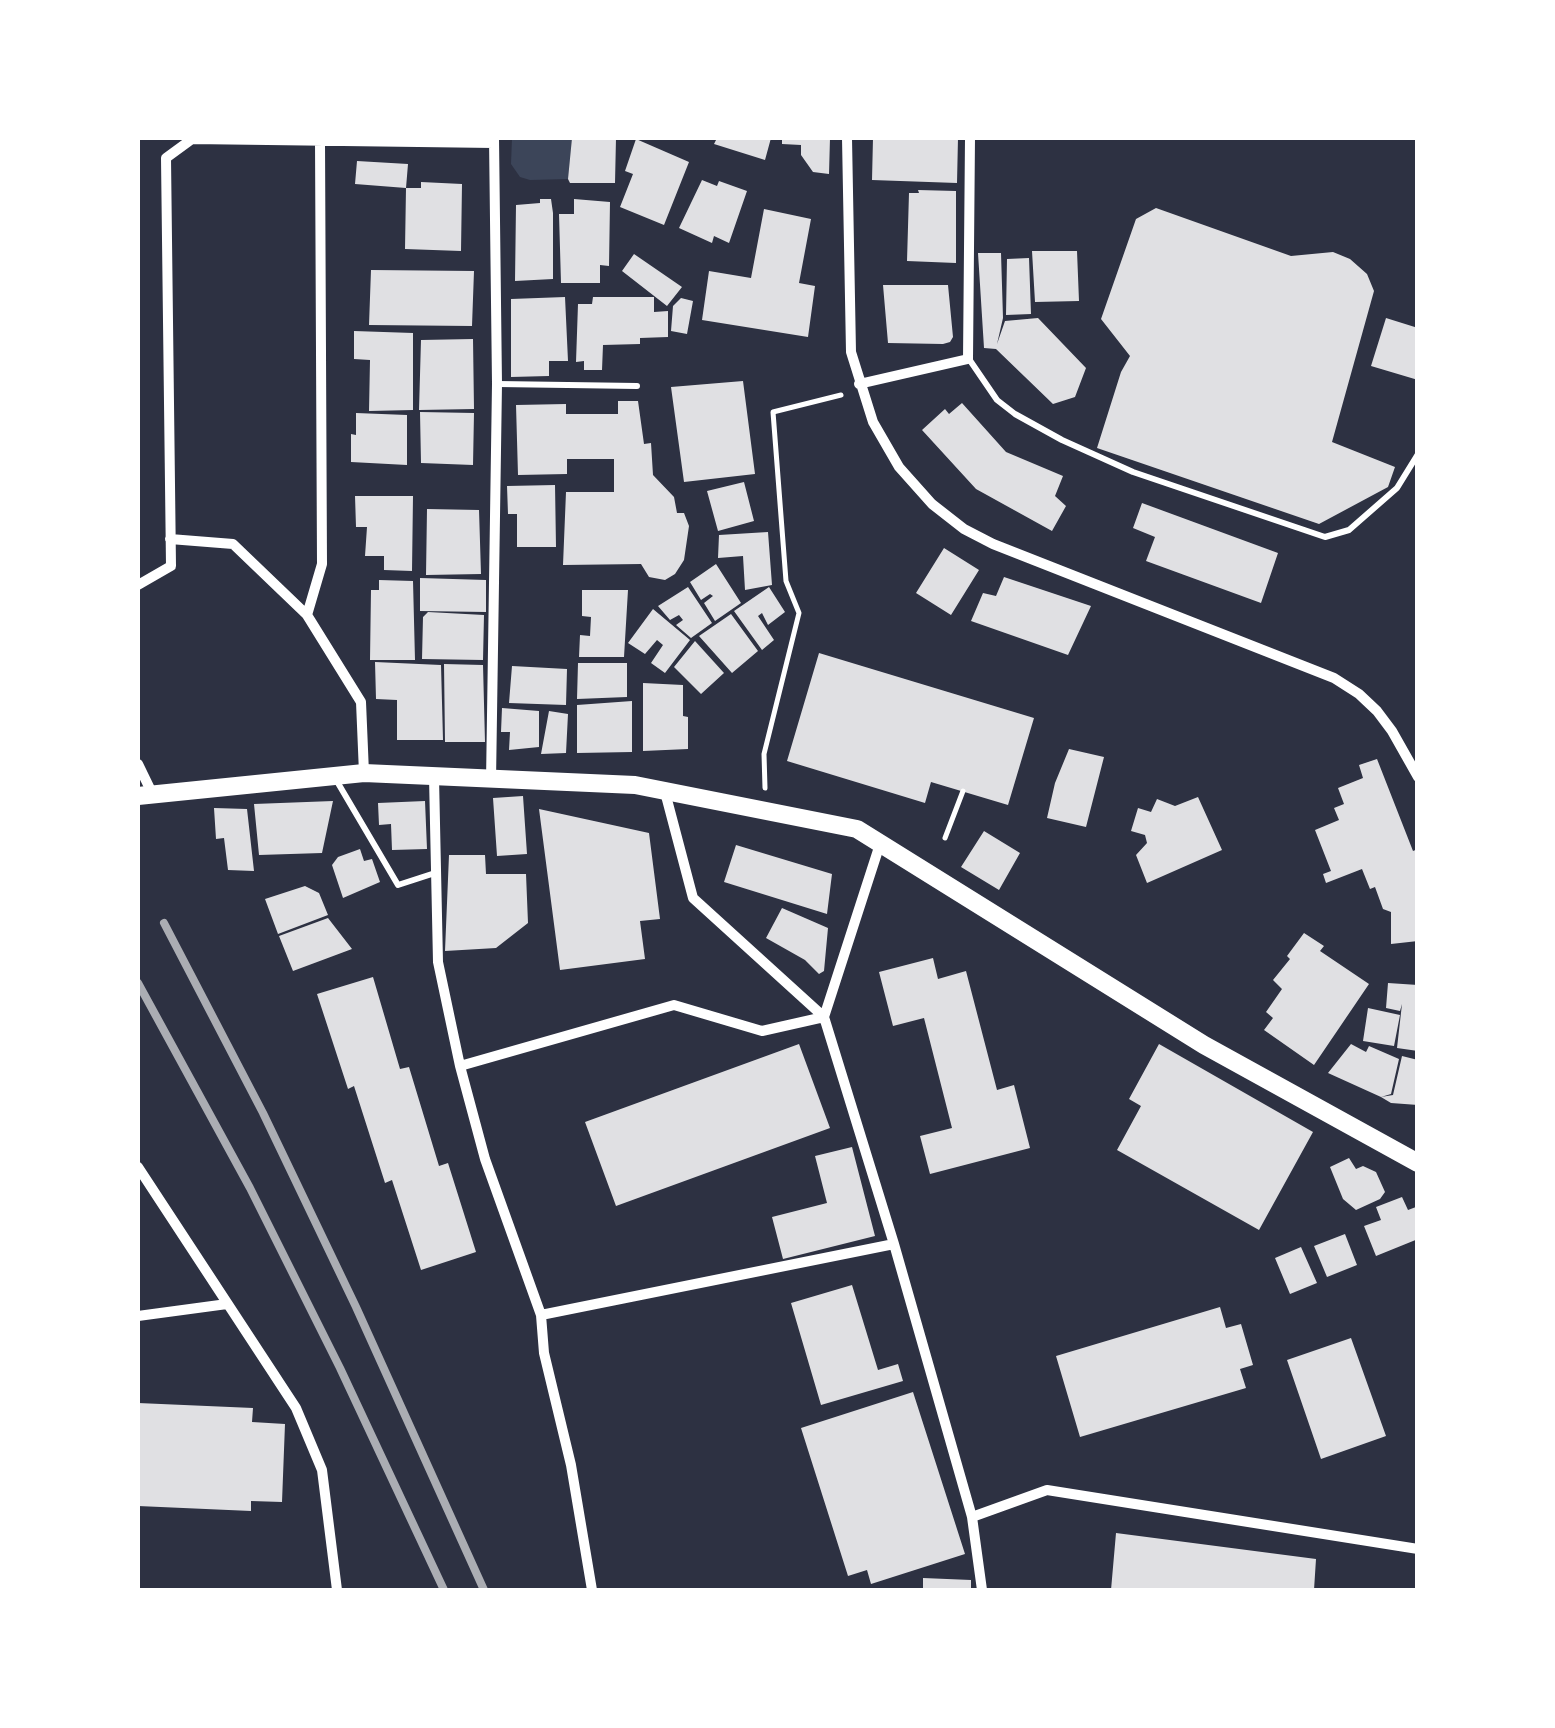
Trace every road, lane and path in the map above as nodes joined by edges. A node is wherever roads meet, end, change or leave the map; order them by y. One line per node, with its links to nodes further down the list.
1 (847, 138): 7 (street)
2 (970, 138): 5 (street)
3 (494, 140): 4 (street); 6 (street)
4 (320, 141): 10 (street); 12 (street)
5 (968, 358): 7 (street); 9 (lane)
6 (497, 384): 8 (lane); 18 (street)
7 (859, 384): 17 (street); 22 (path)
8 (637, 386)
9 (1418, 454)
10 (170, 539): 11 (street); 12 (street)
11 (138, 585)
12 (307, 615): 14 (street)
13 (138, 764): 21 (street)
14 (364, 772): 15 (main road); 16 (main road)
15 (334, 776): 21 (main road); 25 (lane)
16 (434, 777): 18 (main road); 25 (street)
17 (1418, 777)
18 (491, 780): 20 (main road)
19 (962, 791): 23 (path)
20 (665, 792): 22 (main road); 26 (street)
21 (145, 796)
22 (765, 811): 24 (main road)
23 (945, 838)
24 (880, 844): 26 (street); 28 (main road)
25 (436, 873): 27 (street)
26 (824, 1017): 27 (street); 30 (street)
27 (460, 1066): 33 (street)
28 (1418, 1163)
29 (138, 1167): 31 (street)
30 (894, 1244): 33 (street); 34 (street)
31 (226, 1304): 32 (street); 36 (street)
32 (138, 1316)
33 (541, 1316): 37 (street)
34 (972, 1517): 35 (street); 38 (street)
35 (1418, 1549)
36 (337, 1590)
37 (592, 1590)
38 (982, 1590)

